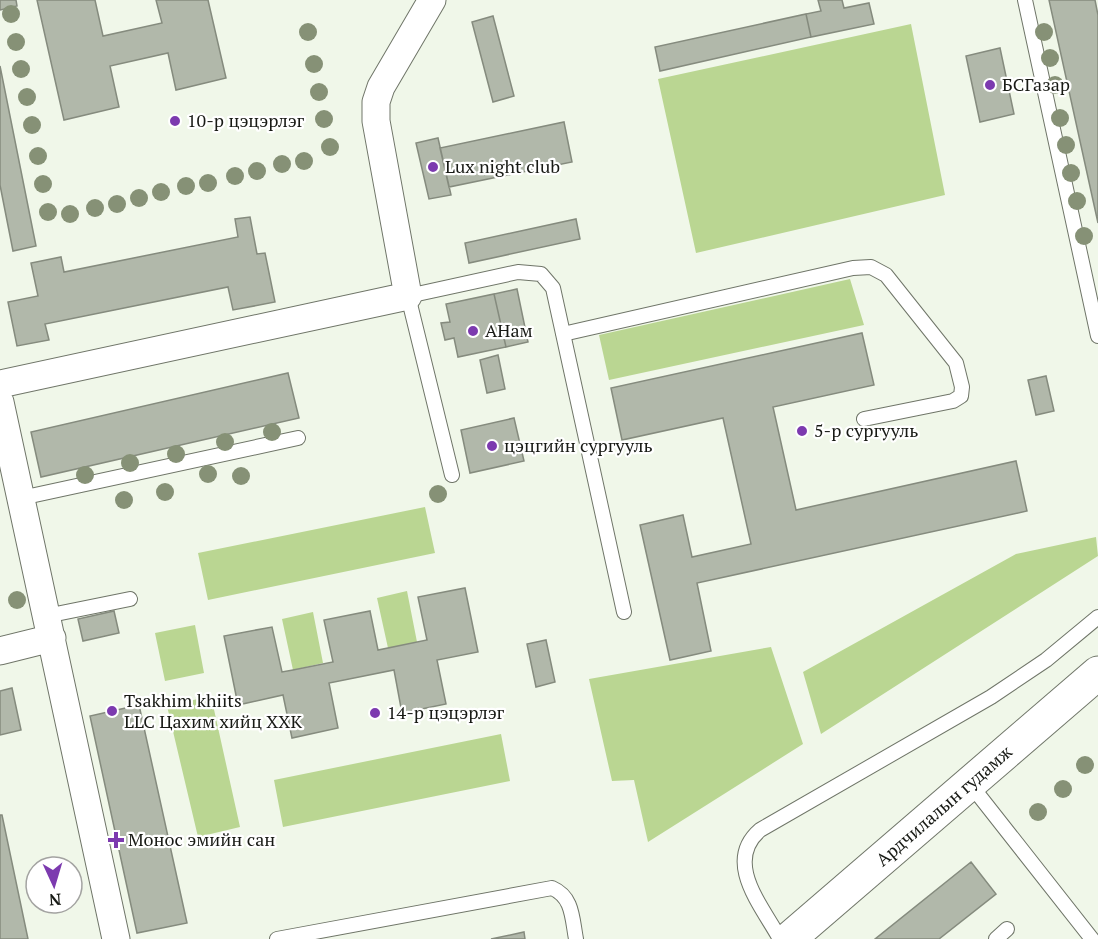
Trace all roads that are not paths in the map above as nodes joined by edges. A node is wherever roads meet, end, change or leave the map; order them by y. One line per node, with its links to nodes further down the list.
1 (432, 0): 3 (street)
2 (1025, 0): 5 (lane)
3 (408, 296): 4 (lane); 6 (street); 10 (lane)
4 (563, 334): 8 (lane); 13 (lane)
5 (1098, 336)
6 (0, 384)
7 (0, 402): 11 (street)
8 (864, 419)
9 (298, 438): 11 (lane)
10 (452, 475)
11 (21, 498): 15 (street)
12 (130, 599): 15 (lane)
13 (624, 612)
14 (1098, 617): 23 (lane)
15 (50, 633): 16 (street); 20 (street)
16 (0, 651)
17 (1098, 673): 18 (main road, Ардчилалын гудамж)
18 (970, 784): 24 (main road, Ардчилалын гудамж); 26 (lane)
19 (1007, 929): 25 (lane)
20 (116, 939)
21 (277, 939): 22 (lane)
22 (576, 939)
23 (780, 939)
24 (789, 939)
25 (996, 939)
26 (1092, 939)

